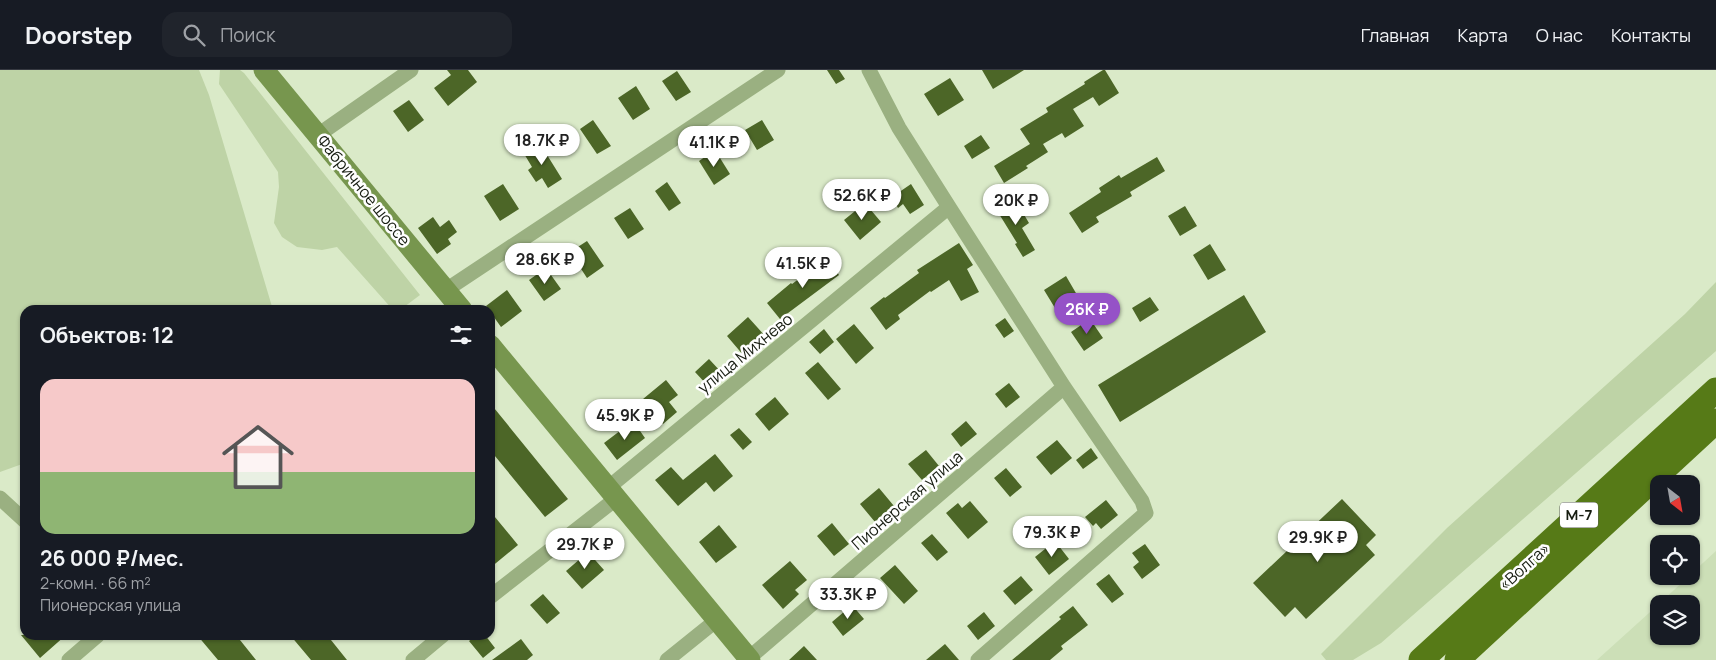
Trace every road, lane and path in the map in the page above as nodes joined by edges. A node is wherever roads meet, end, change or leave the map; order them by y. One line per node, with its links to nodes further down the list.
1 (264, 70): 5 (main road, Фабричное шоссе)
2 (411, 70): 5 (street)
3 (778, 70): 7 (street)
4 (869, 70): 6 (street)
5 (318, 134): 7 (main road, Фабричное шоссе)
6 (949, 207): 10 (street); 13 (street, улица Михнево)
7 (446, 290): 8 (main road, Фабричное шоссе)
8 (458, 305)
9 (495, 351): 13 (main road)
10 (1064, 387): 20 (street, Пионерская улица); 24 (street)
11 (1716, 390): 25 (highway, «Волга» / М-7)
12 (1716, 421): 26 (highway, «Волга» / М-7)
13 (613, 493): 16 (street, улица Михнево); 17 (main road)
14 (0, 498): 15 (street)
15 (20, 516)
16 (495, 593)
17 (718, 619): 20 (main road); 23 (street)
18 (92, 640): 21 (street)
19 (438, 640): 22 (street)
20 (749, 659)
21 (69, 660)
22 (413, 660)
23 (667, 660)
24 (978, 660)
25 (1421, 660)
26 (1457, 660)

